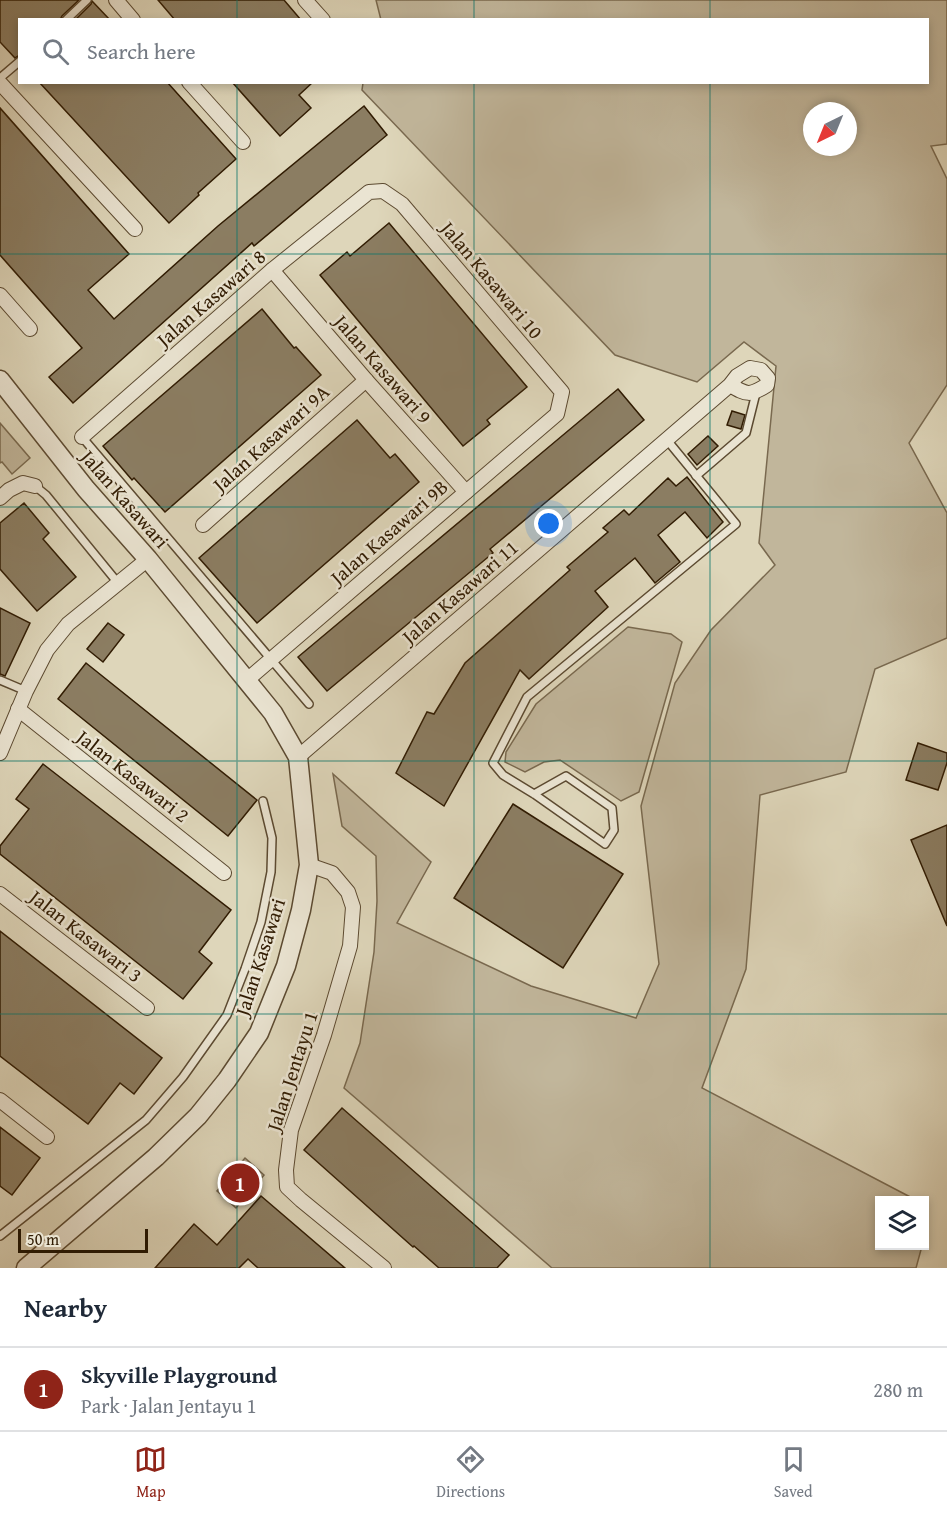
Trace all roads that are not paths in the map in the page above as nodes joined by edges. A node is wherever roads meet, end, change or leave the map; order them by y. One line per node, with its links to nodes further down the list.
1 (87, 0): 4 (lane)
2 (116, 0): 5 (street)
3 (305, 0): 6 (street)
4 (68, 18)
5 (131, 18)
6 (321, 18)
7 (18, 63): 8 (lane)
8 (0, 78)
9 (0, 83): 13 (street)
10 (191, 84): 11 (street)
11 (243, 142)
12 (369, 192): 14 (street, Jalan Kasawari 8); 21 (street, Jalan Kasawari 10)
13 (135, 229)
14 (272, 270): 18 (street, Jalan Kasawari 9); 22 (street, Jalan Kasawari 8)
15 (0, 295): 16 (street)
16 (30, 329)
17 (0, 380): 29 (street, Jalan Kasawari)
18 (366, 380): 26 (street, Jalan Kasawari 9); 28 (street, Jalan Kasawari 9A)
19 (730, 385): 20 (street); 20 (street, Jalan Kasawari 11); 23 (street, Jalan Kasawari 11)
20 (756, 393): 24 (lane)
21 (557, 414): 26 (street, Jalan Kasawari 9B)
22 (82, 437): 31 (lane)
23 (666, 440): 24 (lane); 38 (street, Jalan Kasawari 11)
24 (696, 476): 39 (lane)
25 (35, 486): 27 (street); 30 (lane)
26 (466, 492): 31 (street, Jalan Kasawari 9B)
27 (0, 498)
28 (203, 525)
29 (148, 559): 30 (street); 33 (street, Jalan Kasawari)
30 (118, 583): 34 (street)
31 (271, 659): 33 (street, Jalan Kasawari 9B); 35 (lane)
32 (0, 680): 34 (lane)
33 (247, 680): 38 (street, Jalan Kasawari)
34 (26, 691): 36 (street)
35 (309, 704)
36 (18, 709): 37 (street); 42 (street, Jalan Kasawari 2)
37 (0, 753)
38 (298, 757): 41 (street, Jalan Kasawari)
39 (534, 794): 39 (lane)
40 (263, 801): 47 (lane)
41 (309, 866): 48 (street, Jalan Kasawari); 49 (street, Jalan Jentayu 1)
42 (224, 873)
43 (0, 894): 44 (street, Jalan Kasawari 3)
44 (147, 1008)
45 (0, 1100): 46 (street)
46 (47, 1137)
47 (0, 1236)
48 (26, 1268)
49 (384, 1268)

